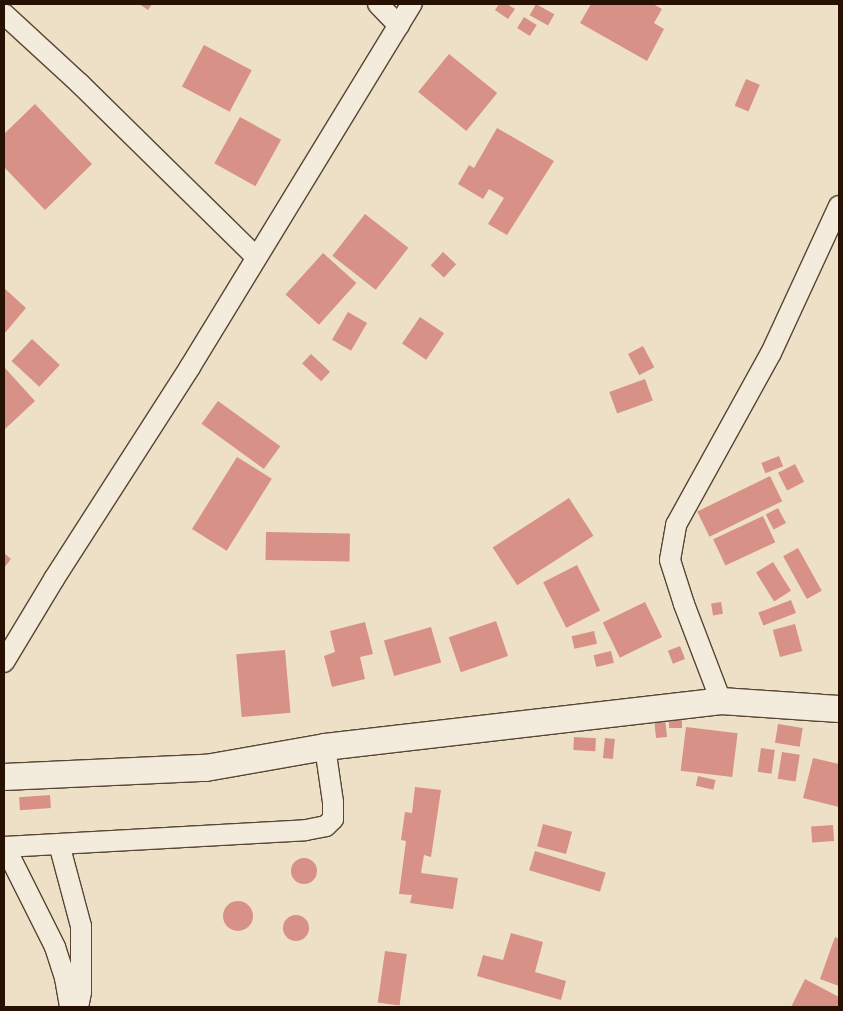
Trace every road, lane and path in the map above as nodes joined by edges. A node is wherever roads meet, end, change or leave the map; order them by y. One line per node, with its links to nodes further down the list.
1 (378, 4): 4 (street)
2 (412, 4): 4 (street)
3 (4, 14): 6 (street)
4 (399, 26): 6 (street)
5 (839, 206): 8 (street)
6 (256, 257): 7 (street)
7 (4, 662)
8 (721, 701): 9 (street); 10 (street)
9 (839, 709)
10 (325, 747): 11 (street); 12 (street)
11 (4, 777)
12 (59, 844): 13 (street); 15 (street)
13 (5, 847): 14 (street)
14 (70, 1007)
15 (78, 1007)

